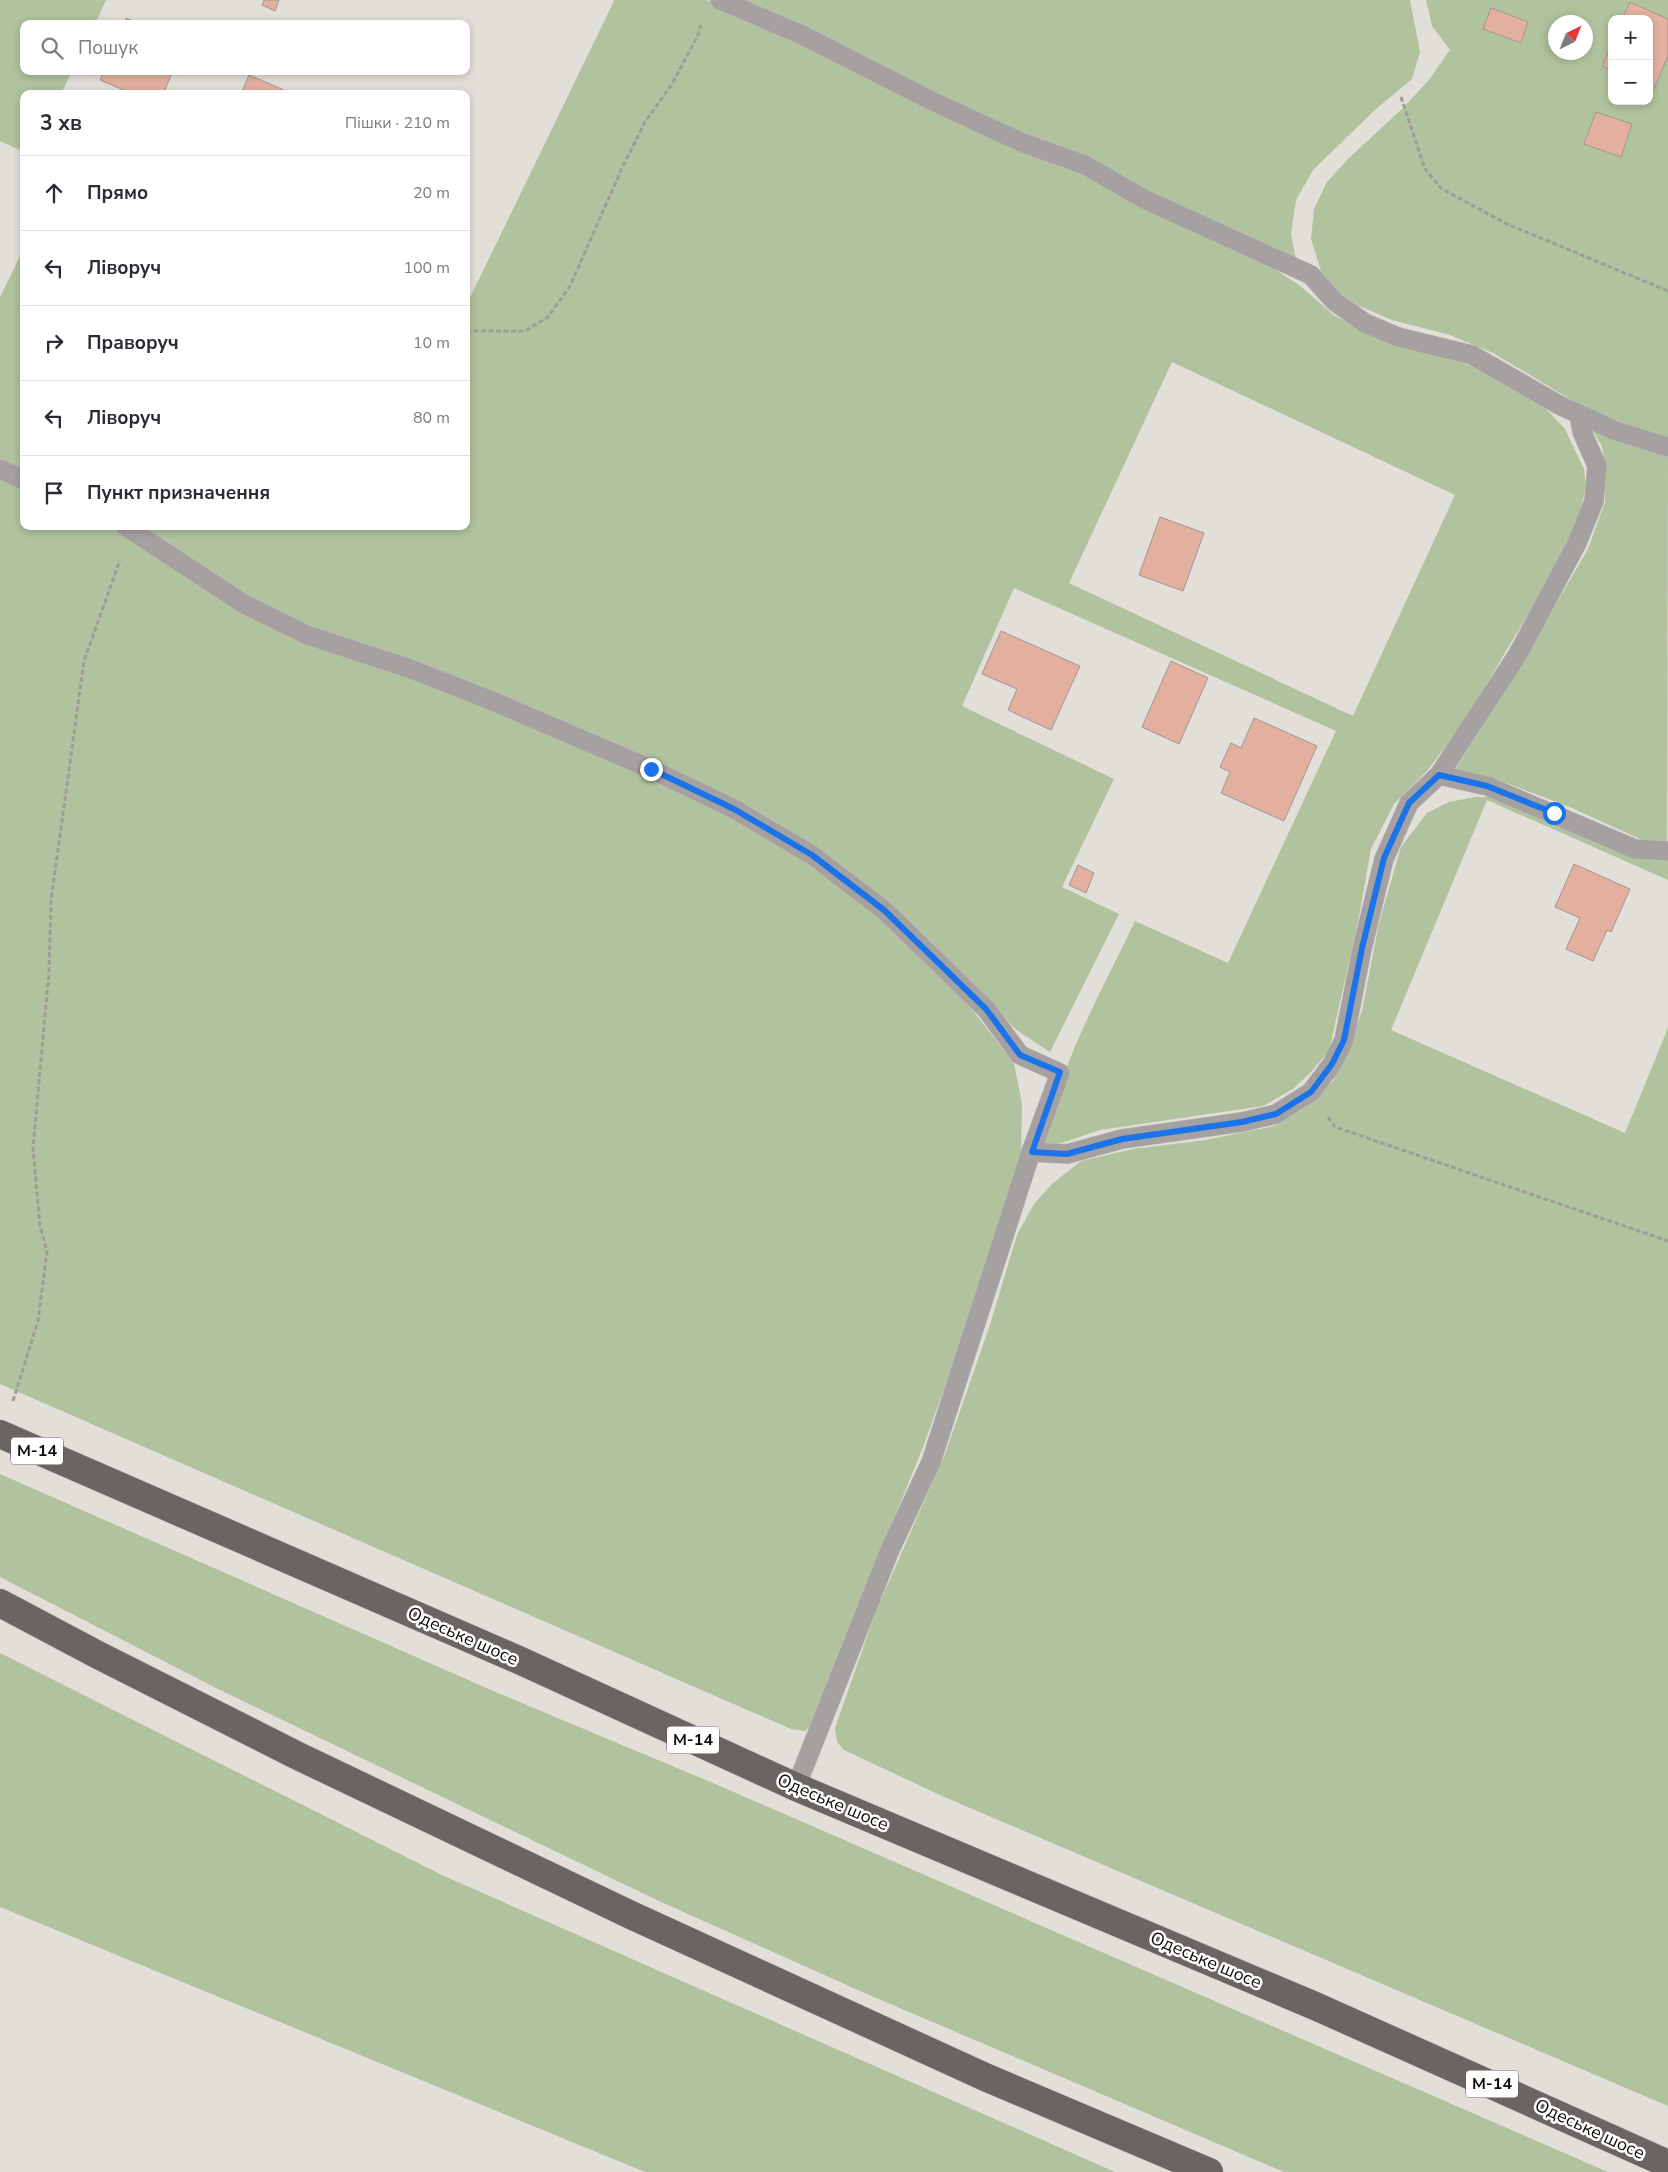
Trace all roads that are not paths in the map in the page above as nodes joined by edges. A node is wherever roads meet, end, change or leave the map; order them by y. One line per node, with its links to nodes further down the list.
1 (720, 0): 2 (lane)
2 (1579, 414): 3 (lane); 7 (lane)
3 (1668, 447)
4 (0, 469): 5 (lane)
5 (20, 478)
6 (132, 530): 9 (lane)
7 (1439, 775): 8 (lane); 9 (lane)
8 (1668, 851)
9 (1032, 1152): 12 (lane)
10 (0, 1434): 12 (highway, Одеське шосе / М-14)
11 (0, 1603): 14 (highway)
12 (796, 1787): 13 (highway, Одеське шосе / М-14)
13 (1668, 2164)
14 (1209, 2172)

